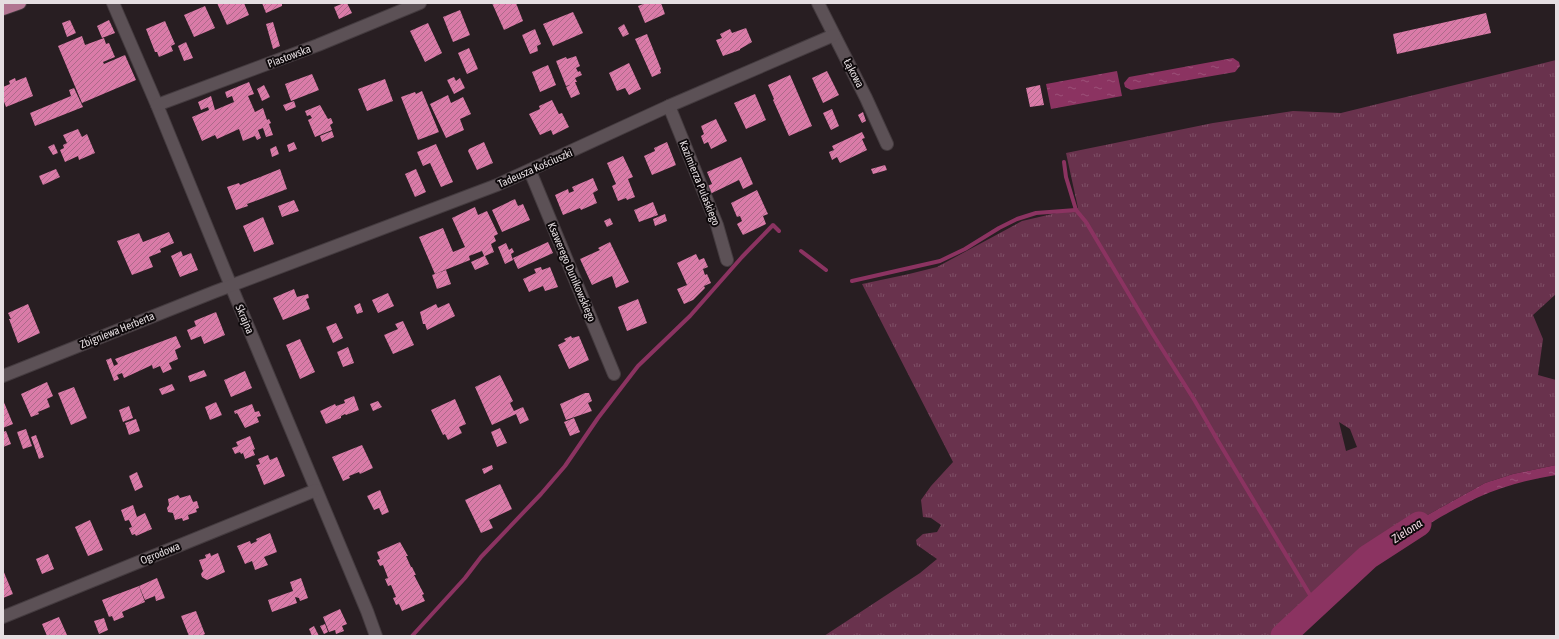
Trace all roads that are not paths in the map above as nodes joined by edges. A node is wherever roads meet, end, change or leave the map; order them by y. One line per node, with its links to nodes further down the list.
1 (20, 3): 5 (main road)
2 (113, 3): 7 (street, Skrajna)
3 (420, 3): 7 (street, Piastowska)
4 (818, 3): 6 (street, Łąkowa)
5 (3, 9)
6 (834, 35): 8 (street, Tadeusza Kościuszki); 9 (street, Łąkowa)
7 (157, 106): 12 (street, Skrajna)
8 (669, 106): 10 (street, Tadeusza Kościuszki); 11 (street, Kazimierza Pułaskiego)
9 (887, 144)
10 (530, 171): 12 (street, Tadeusza Kościuszki); 13 (street, Ksawerego Dunikowskiego)
11 (727, 260)
12 (231, 286): 14 (street, Zbigniewa Herberta); 15 (street, Skrajna)
13 (614, 374)
14 (3, 376)
15 (316, 490): 16 (street, Ogrodowa); 17 (street, Skrajna)
16 (3, 617)
17 (376, 636)

